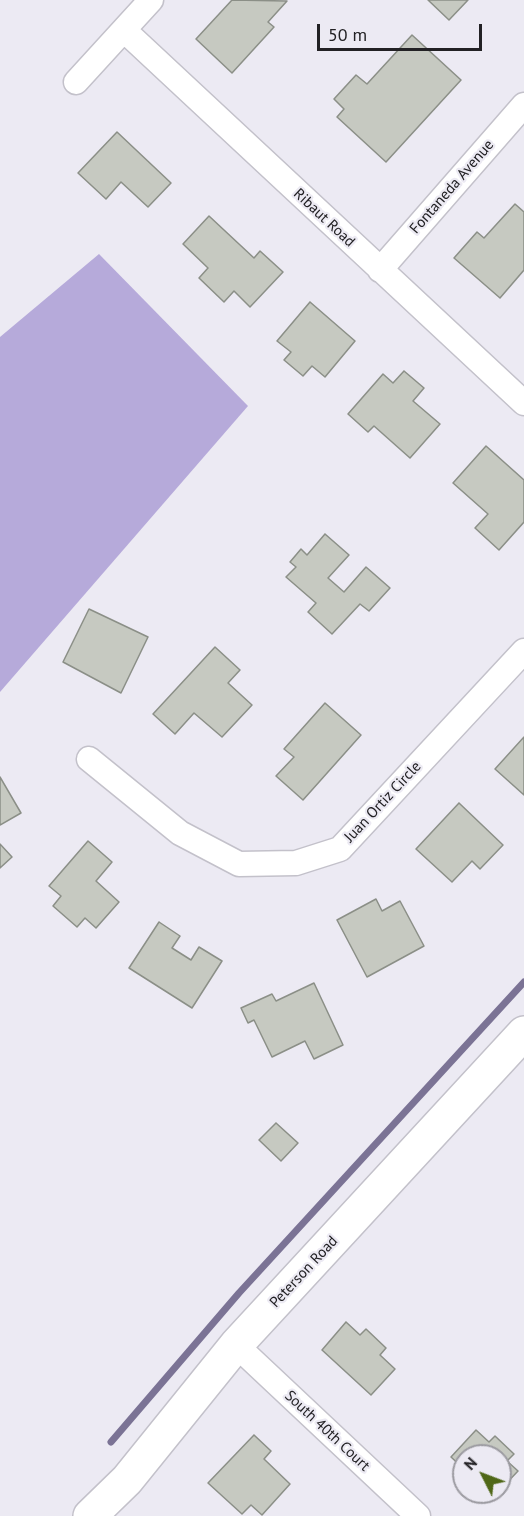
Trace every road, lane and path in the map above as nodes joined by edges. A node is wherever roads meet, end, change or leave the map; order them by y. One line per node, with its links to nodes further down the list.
1 (152, 0): 2 (street)
2 (125, 31): 3 (street); 5 (street, Ribaut Road)
3 (76, 82)
4 (524, 105): 5 (street, Fontaneda Avenue)
5 (380, 270): 6 (street, Ribaut Road)
6 (524, 403)
7 (524, 651): 8 (street, Juan Ortiz Circle)
8 (89, 759)
9 (524, 1033): 10 (street, Peterson Road)
10 (236, 1345): 11 (street, Peterson Road); 12 (street, South 40th Court)
11 (90, 1516)
12 (418, 1516)

